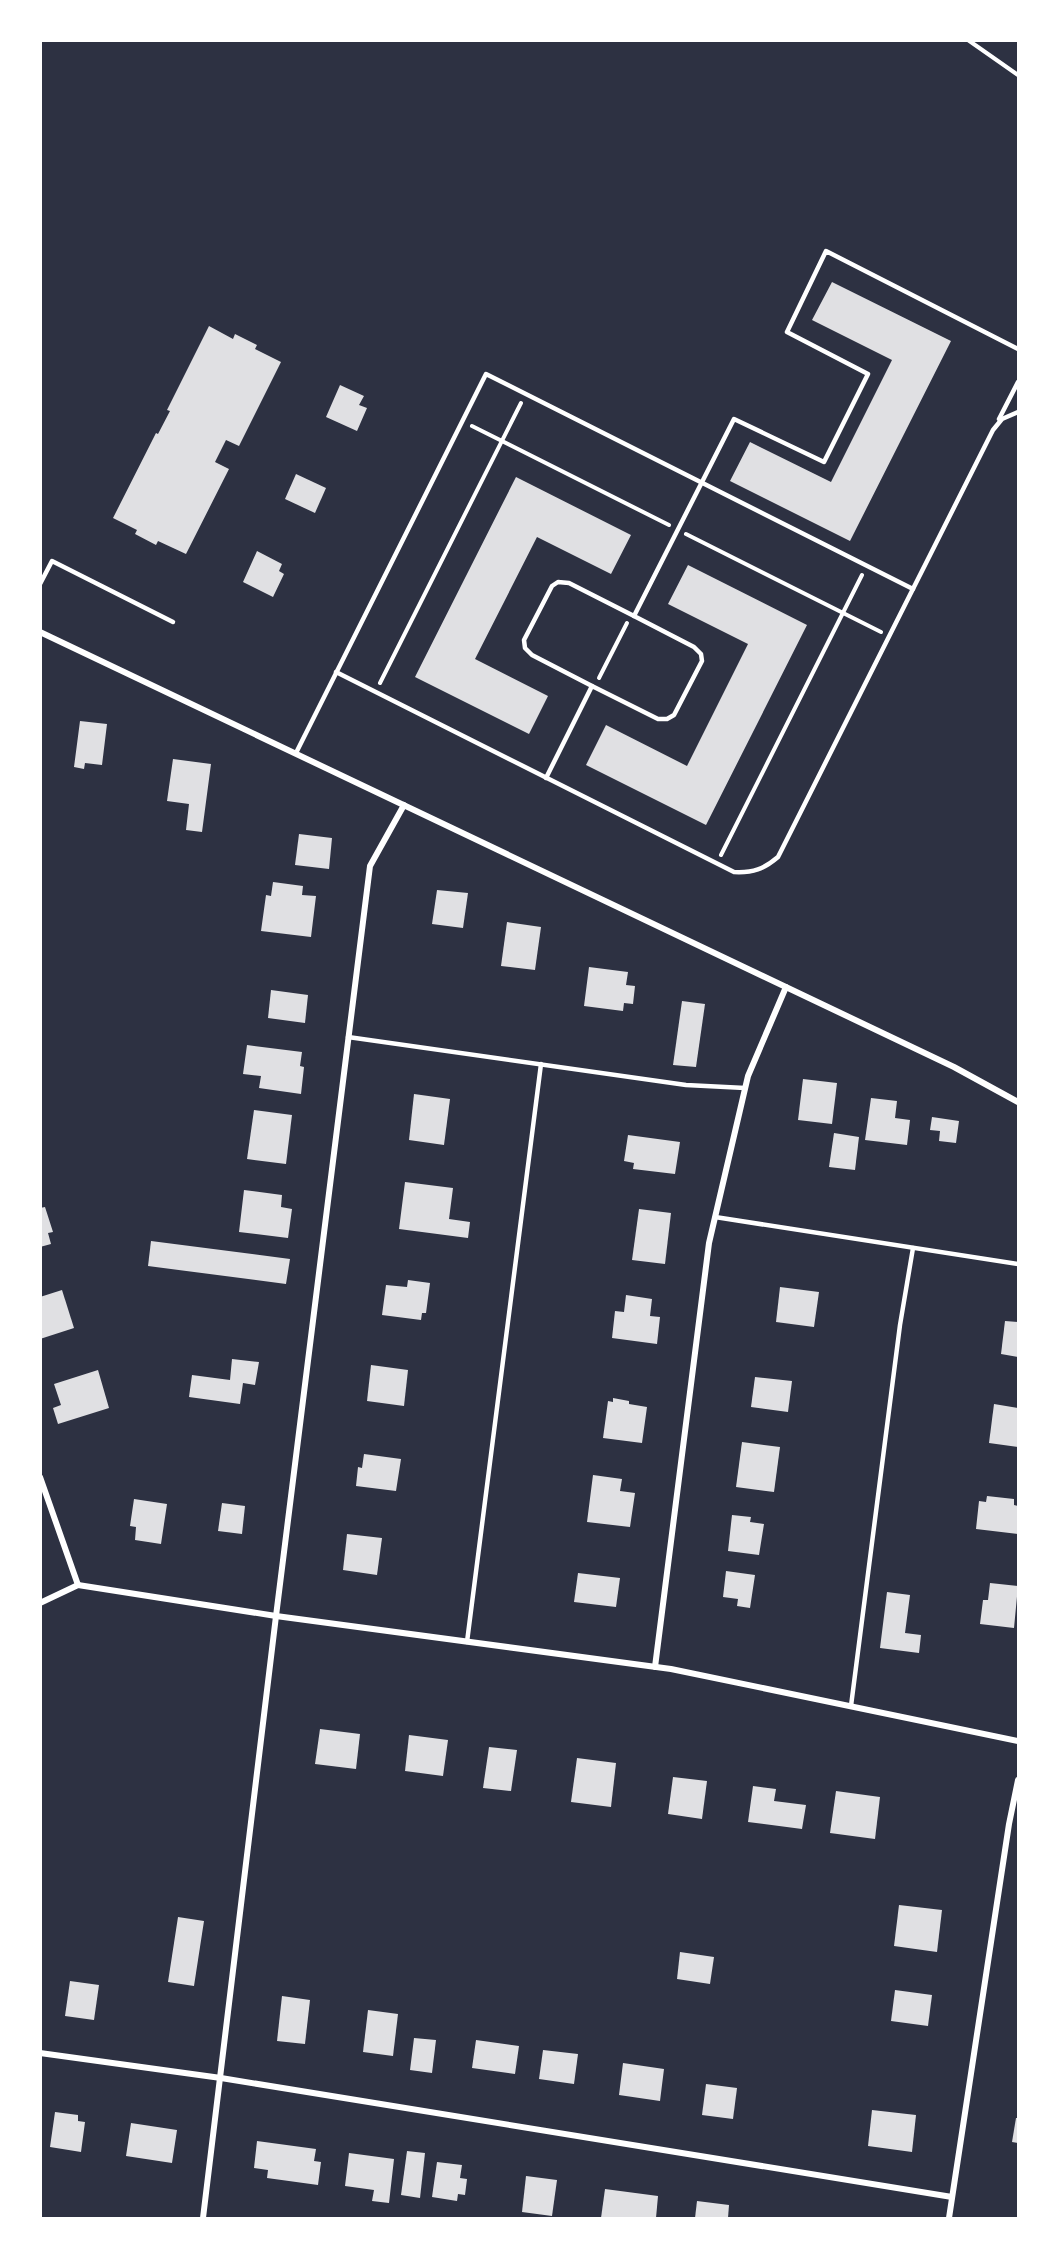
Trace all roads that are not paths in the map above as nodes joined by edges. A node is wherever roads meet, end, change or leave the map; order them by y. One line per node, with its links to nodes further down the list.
1 (1018, 349): 5 (lane)
2 (1018, 382): 4 (lane)
3 (1018, 412): 4 (lane)
4 (993, 430): 7 (lane)
5 (702, 483): 7 (lane); 8 (lane); 11 (lane)
6 (40, 584): 9 (lane)
7 (913, 589): 14 (lane)
8 (633, 616): 12 (lane); 12 (lane)
9 (173, 622)
10 (40, 632): 13 (street)
11 (336, 672): 13 (lane); 14 (lane)
12 (593, 686): 14 (lane)
13 (296, 753): 15 (street)
14 (546, 778)
15 (404, 805): 16 (street); 17 (street)
16 (786, 987): 19 (street); 20 (street)
17 (348, 1037): 18 (lane); 27 (street)
18 (541, 1064): 19 (lane); 28 (lane)
19 (745, 1088): 21 (street)
20 (1018, 1102)
21 (715, 1217): 22 (lane); 29 (street)
22 (913, 1248): 23 (lane); 30 (lane)
23 (1018, 1264)
24 (40, 1478): 25 (street)
25 (78, 1585): 26 (street); 27 (street)
26 (40, 1603)
27 (276, 1616): 28 (street); 34 (street)
28 (467, 1642): 29 (street)
29 (655, 1667): 30 (street)
30 (851, 1706): 31 (street)
31 (1018, 1741)
32 (1018, 1780): 35 (street)
33 (40, 2053): 34 (street)
34 (221, 2078): 35 (street); 36 (street)
35 (952, 2197): 37 (street)
36 (203, 2218)
37 (949, 2218)

